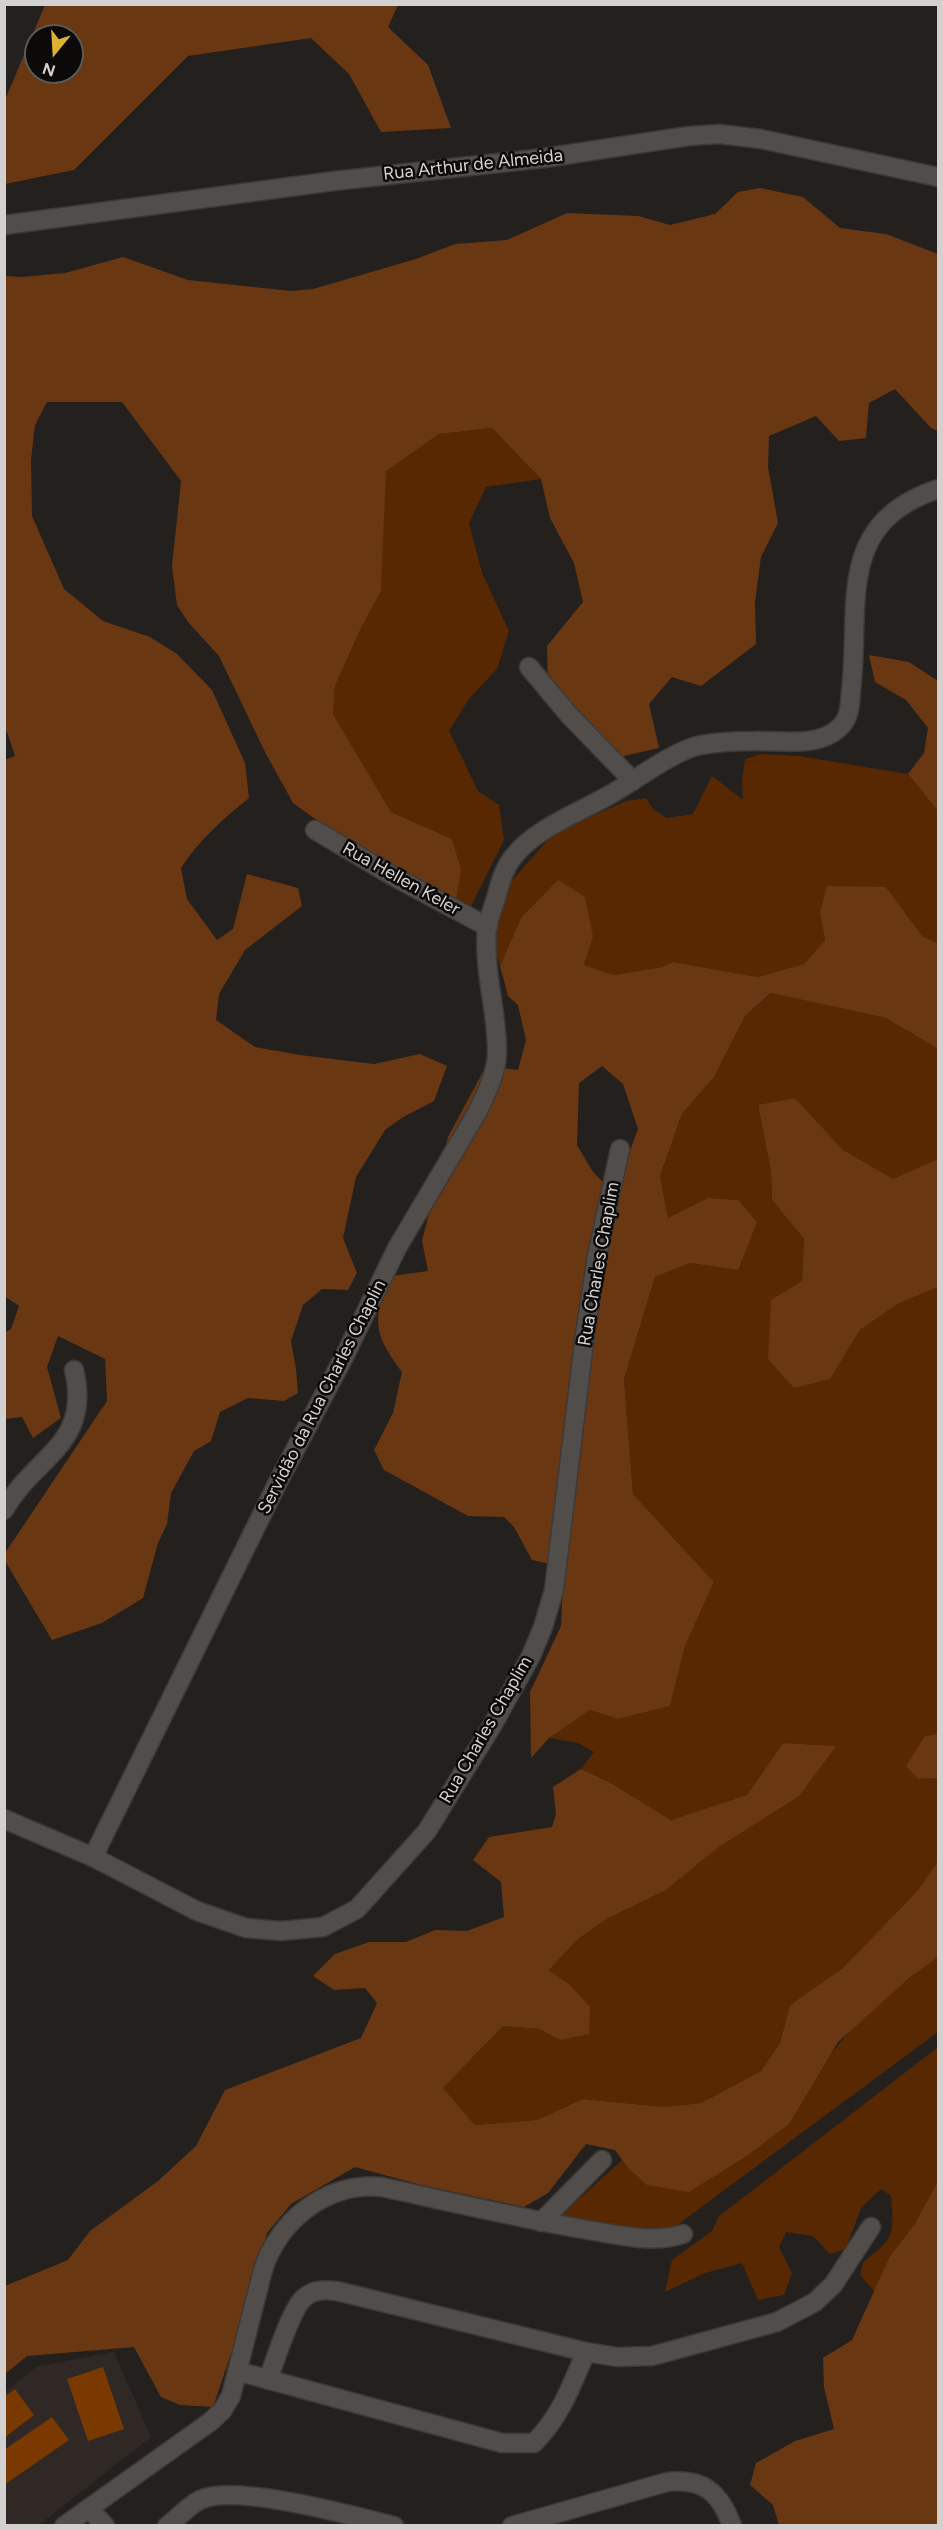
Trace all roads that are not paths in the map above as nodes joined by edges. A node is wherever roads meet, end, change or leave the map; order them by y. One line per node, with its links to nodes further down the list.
1 (939, 177): 2 (street, Rua Arthur de Almeida)
2 (4, 225)
3 (939, 489): 5 (street, Servidão da Rua Charles Chaplin)
4 (529, 667): 5 (street)
5 (633, 781): 7 (street, Servidão da Rua Charles Chaplin)
6 (315, 830): 7 (street, Rua Hellen Keler)
7 (488, 927): 12 (street, Servidão da Rua Charles Chaplin)
8 (620, 1149): 12 (street, Rua Charles Chaplim)
9 (74, 1370): 10 (street)
10 (4, 1510)
11 (4, 1819): 12 (street, Rua Charles Chaplim)
12 (93, 1857)
13 (602, 2160): 14 (street)
14 (541, 2222): 16 (street); 18 (street)
15 (871, 2227): 17 (street)
16 (683, 2234)
17 (586, 2352): 19 (street); 19 (street)
18 (237, 2371): 19 (street); 20 (street)
19 (268, 2380)
20 (88, 2508): 21 (street); 22 (street)
21 (64, 2526)
22 (105, 2526)
23 (167, 2526): 24 (street)
24 (394, 2526)
25 (512, 2526): 26 (street)
26 (732, 2526)

